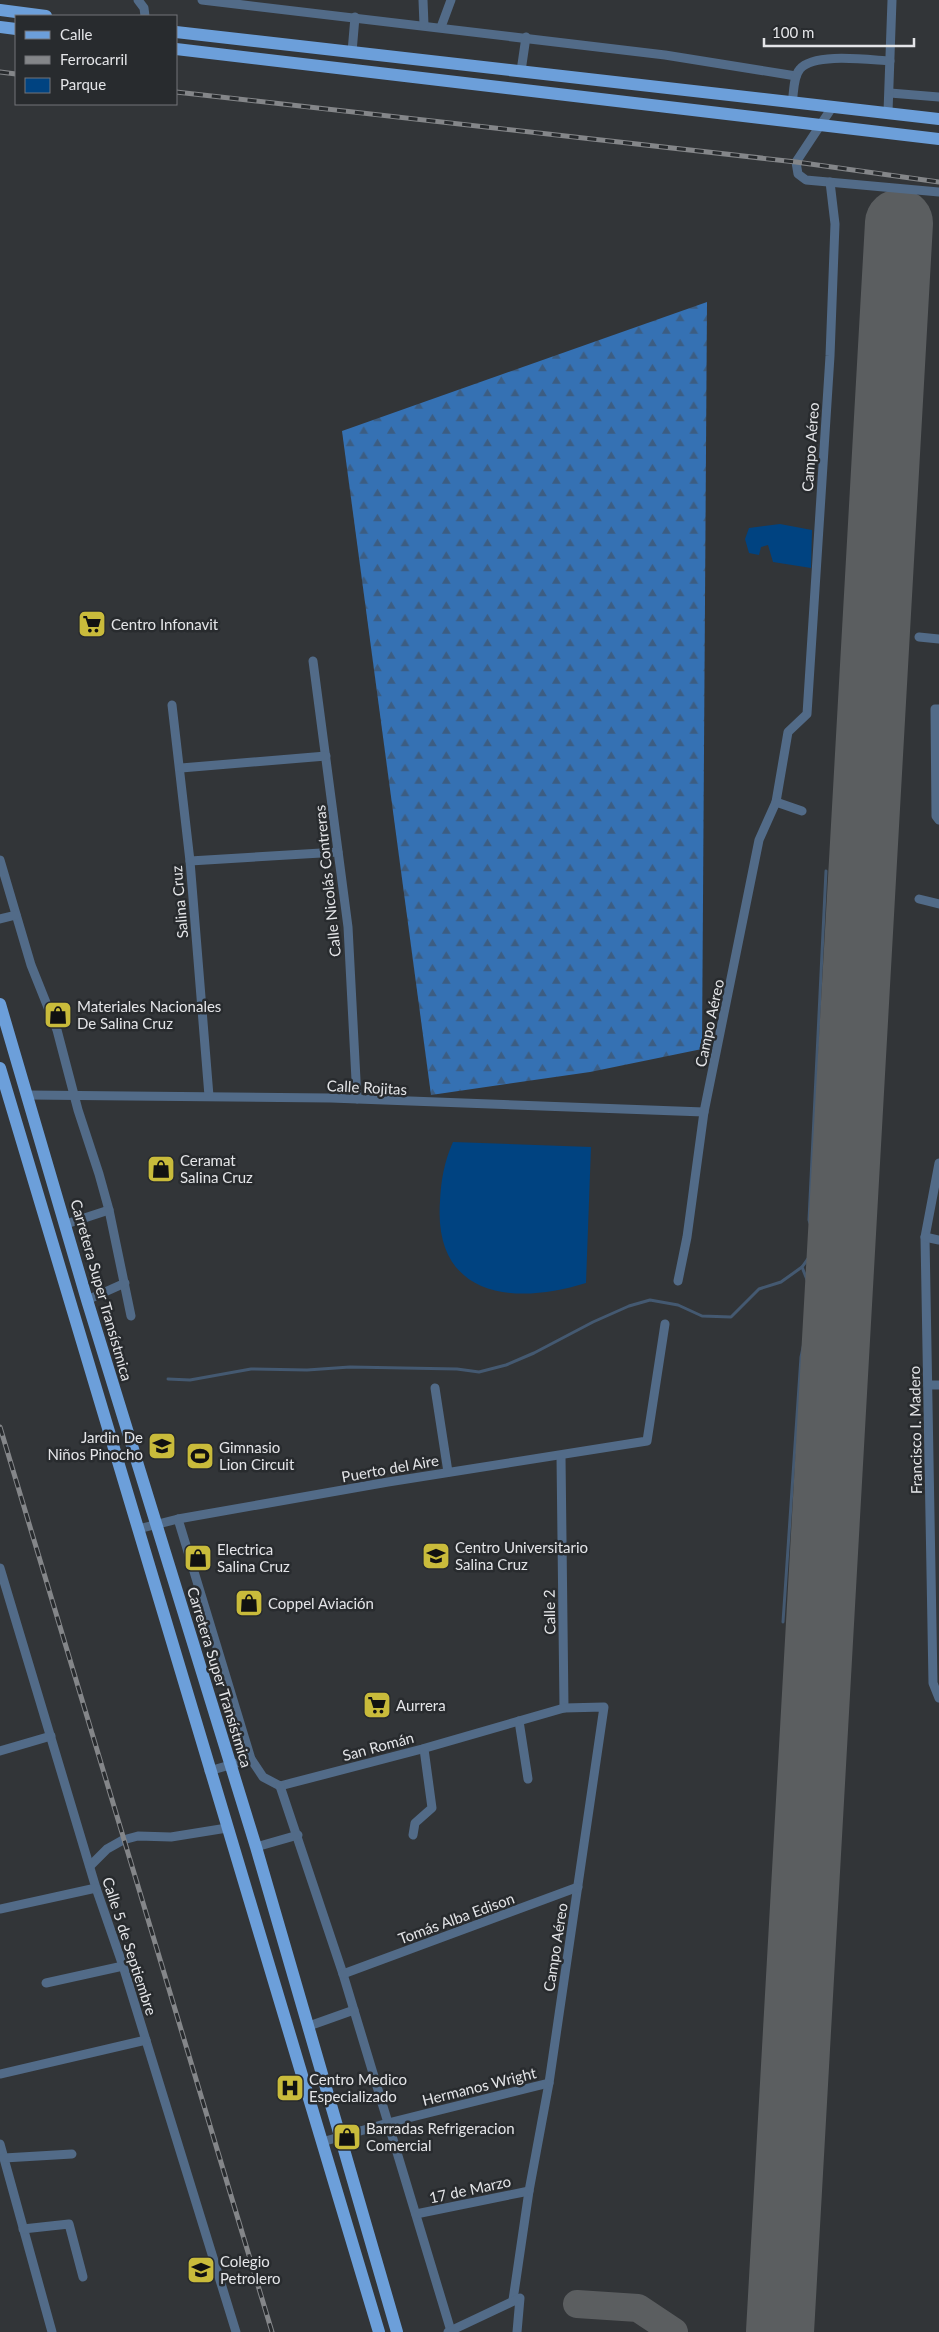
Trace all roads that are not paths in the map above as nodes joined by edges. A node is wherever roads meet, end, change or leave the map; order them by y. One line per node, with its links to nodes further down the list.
1 (138, 0): 9 (street)
2 (202, 0): 6 (street)
3 (423, 0): 11 (street)
4 (451, 0): 13 (street)
5 (892, 0): 21 (street)
6 (228, 1): 10 (street)
7 (0, 10): 8 (main road)
8 (38, 15)
9 (145, 15)
10 (355, 17): 11 (street); 20 (street)
11 (424, 25): 13 (street)
12 (0, 27): 14 (main road)
13 (441, 27): 18 (street)
14 (15, 29)
15 (0, 32): 17 (main road)
16 (178, 32): 20 (main road)
17 (15, 34)
18 (526, 38): 22 (street); 23 (street)
19 (178, 49): 30 (main road)
20 (352, 52): 22 (main road)
21 (890, 61): 23 (street); 24 (street)
22 (521, 71): 26 (main road)
23 (796, 76): 26 (street)
24 (890, 94): 25 (street); 28 (street)
25 (939, 97)
26 (792, 103): 27 (main road)
27 (832, 106): 28 (main road); 30 (street)
28 (888, 112): 29 (main road)
29 (939, 119)
30 (820, 125): 31 (main road); 32 (street)
31 (939, 139)
32 (830, 182): 33 (street); 41 (street, Campo Aéreo)
33 (939, 192)
34 (919, 637): 35 (street)
35 (939, 639)
36 (313, 661): 39 (street, Calle Nicolás Contreras)
37 (172, 705): 40 (street, Salina Cruz)
38 (939, 709): 43 (street)
39 (326, 756): 40 (street); 44 (street, Calle Nicolás Contreras)
40 (181, 768): 45 (street, Salina Cruz)
41 (776, 802): 42 (street); 57 (street, Campo Aéreo)
42 (802, 811)
43 (939, 820)
44 (338, 852): 45 (street); 56 (street, Calle Nicolás Contreras)
45 (190, 861): 54 (street, Salina Cruz)
46 (0, 863): 49 (street)
47 (919, 899): 48 (street)
48 (939, 904)
49 (16, 915): 50 (street); 55 (street)
50 (0, 920)
51 (0, 1004): 53 (main road, Carretera Super Transístmica)
52 (0, 1068): 75 (main road)
53 (28, 1095): 55 (street, Calle Rojitas); 60 (main road, Carretera Super Transístmica)
54 (209, 1096): 55 (street, Calle Rojitas); 56 (street, Calle Rojitas)
55 (74, 1097): 59 (street)
56 (357, 1099): 57 (street, Calle Rojitas)
57 (704, 1112): 63 (street, Campo Aéreo)
58 (939, 1163): 61 (street, Francisco I. Madero)
59 (109, 1210): 60 (street); 64 (street)
60 (66, 1224): 65 (main road, Carretera Super Transístmica)
61 (925, 1237): 62 (street); 68 (street, Francisco I. Madero)
62 (939, 1240)
63 (678, 1281)
64 (125, 1283): 65 (street); 66 (street)
65 (87, 1300): 74 (main road, Carretera Super Transístmica)
66 (132, 1316)
67 (665, 1324): 71 (street, Puerto del Aire)
68 (928, 1385): 69 (street); 76 (street, Francisco I. Madero)
69 (939, 1385)
70 (435, 1388): 72 (street)
71 (561, 1456): 72 (street, Puerto del Aire); 81 (street, Calle 2)
72 (448, 1472): 73 (street, Puerto del Aire)
73 (178, 1519): 74 (street, Puerto del Aire); 86 (street)
74 (156, 1524): 75 (street, Puerto del Aire); 87 (main road, Carretera Super Transístmica)
75 (138, 1529): 88 (main road)
76 (935, 1549): 78 (street, Francisco I. Madero)
77 (0, 1568): 83 (street, Calle 5 de Septiembre)
78 (936, 1683): 79 (street, Francisco I. Madero)
79 (939, 1698)
80 (604, 1707): 81 (street, San Román); 96 (street, Campo Aéreo)
81 (564, 1708): 82 (street, San Román)
82 (519, 1721): 84 (street, San Román); 89 (street)
83 (51, 1736): 85 (street); 95 (street, Calle 5 de Septiembre)
84 (424, 1748): 90 (street, San Román); 93 (street)
85 (0, 1750)
86 (251, 1759): 87 (street); 90 (street)
87 (230, 1765): 88 (street); 94 (main road, Carretera Super Transístmica)
88 (210, 1771): 91 (main road)
89 (528, 1779)
90 (280, 1786): 92 (street)
91 (227, 1828): 95 (street); 109 (main road)
92 (298, 1835): 94 (street); 100 (street)
93 (413, 1835)
94 (256, 1847): 103 (main road, Carretera Super Transístmica)
95 (90, 1866): 97 (street, Calle 5 de Septiembre)
96 (578, 1887): 100 (street, Tomás Alba Edison); 106 (street, Campo Aéreo)
97 (96, 1888): 98 (street); 99 (street, Calle 5 de Septiembre)
98 (0, 1908)
99 (123, 1966): 101 (street); 104 (street, Calle 5 de Septiembre)
100 (343, 1974): 102 (street)
101 (46, 1983)
102 (354, 2010): 103 (street); 107 (street)
103 (308, 2026): 108 (main road, Carretera Super Transístmica)
104 (146, 2040): 105 (street); 120 (street, Calle 5 de Septiembre)
105 (0, 2074)
106 (549, 2082): 107 (street, Hermanos Wright); 113 (street, Campo Aéreo)
107 (388, 2123): 108 (street, Hermanos Wright); 114 (street)
108 (341, 2137): 109 (street, Hermanos Wright); 122 (main road, Carretera Super Transístmica)
109 (322, 2142): 121 (main road)
110 (0, 2144): 112 (street)
111 (72, 2154): 112 (street)
112 (4, 2158): 115 (street)
113 (529, 2190): 114 (street, 17 de Marzo); 117 (street, Campo Aéreo)
114 (416, 2214): 118 (street)
115 (23, 2229): 116 (street); 119 (street)
116 (83, 2277)
117 (517, 2299): 118 (street); 123 (street, Campo Aéreo)
118 (450, 2331)
119 (52, 2332)
120 (236, 2332)
121 (379, 2332)
122 (397, 2332)
123 (516, 2332)

